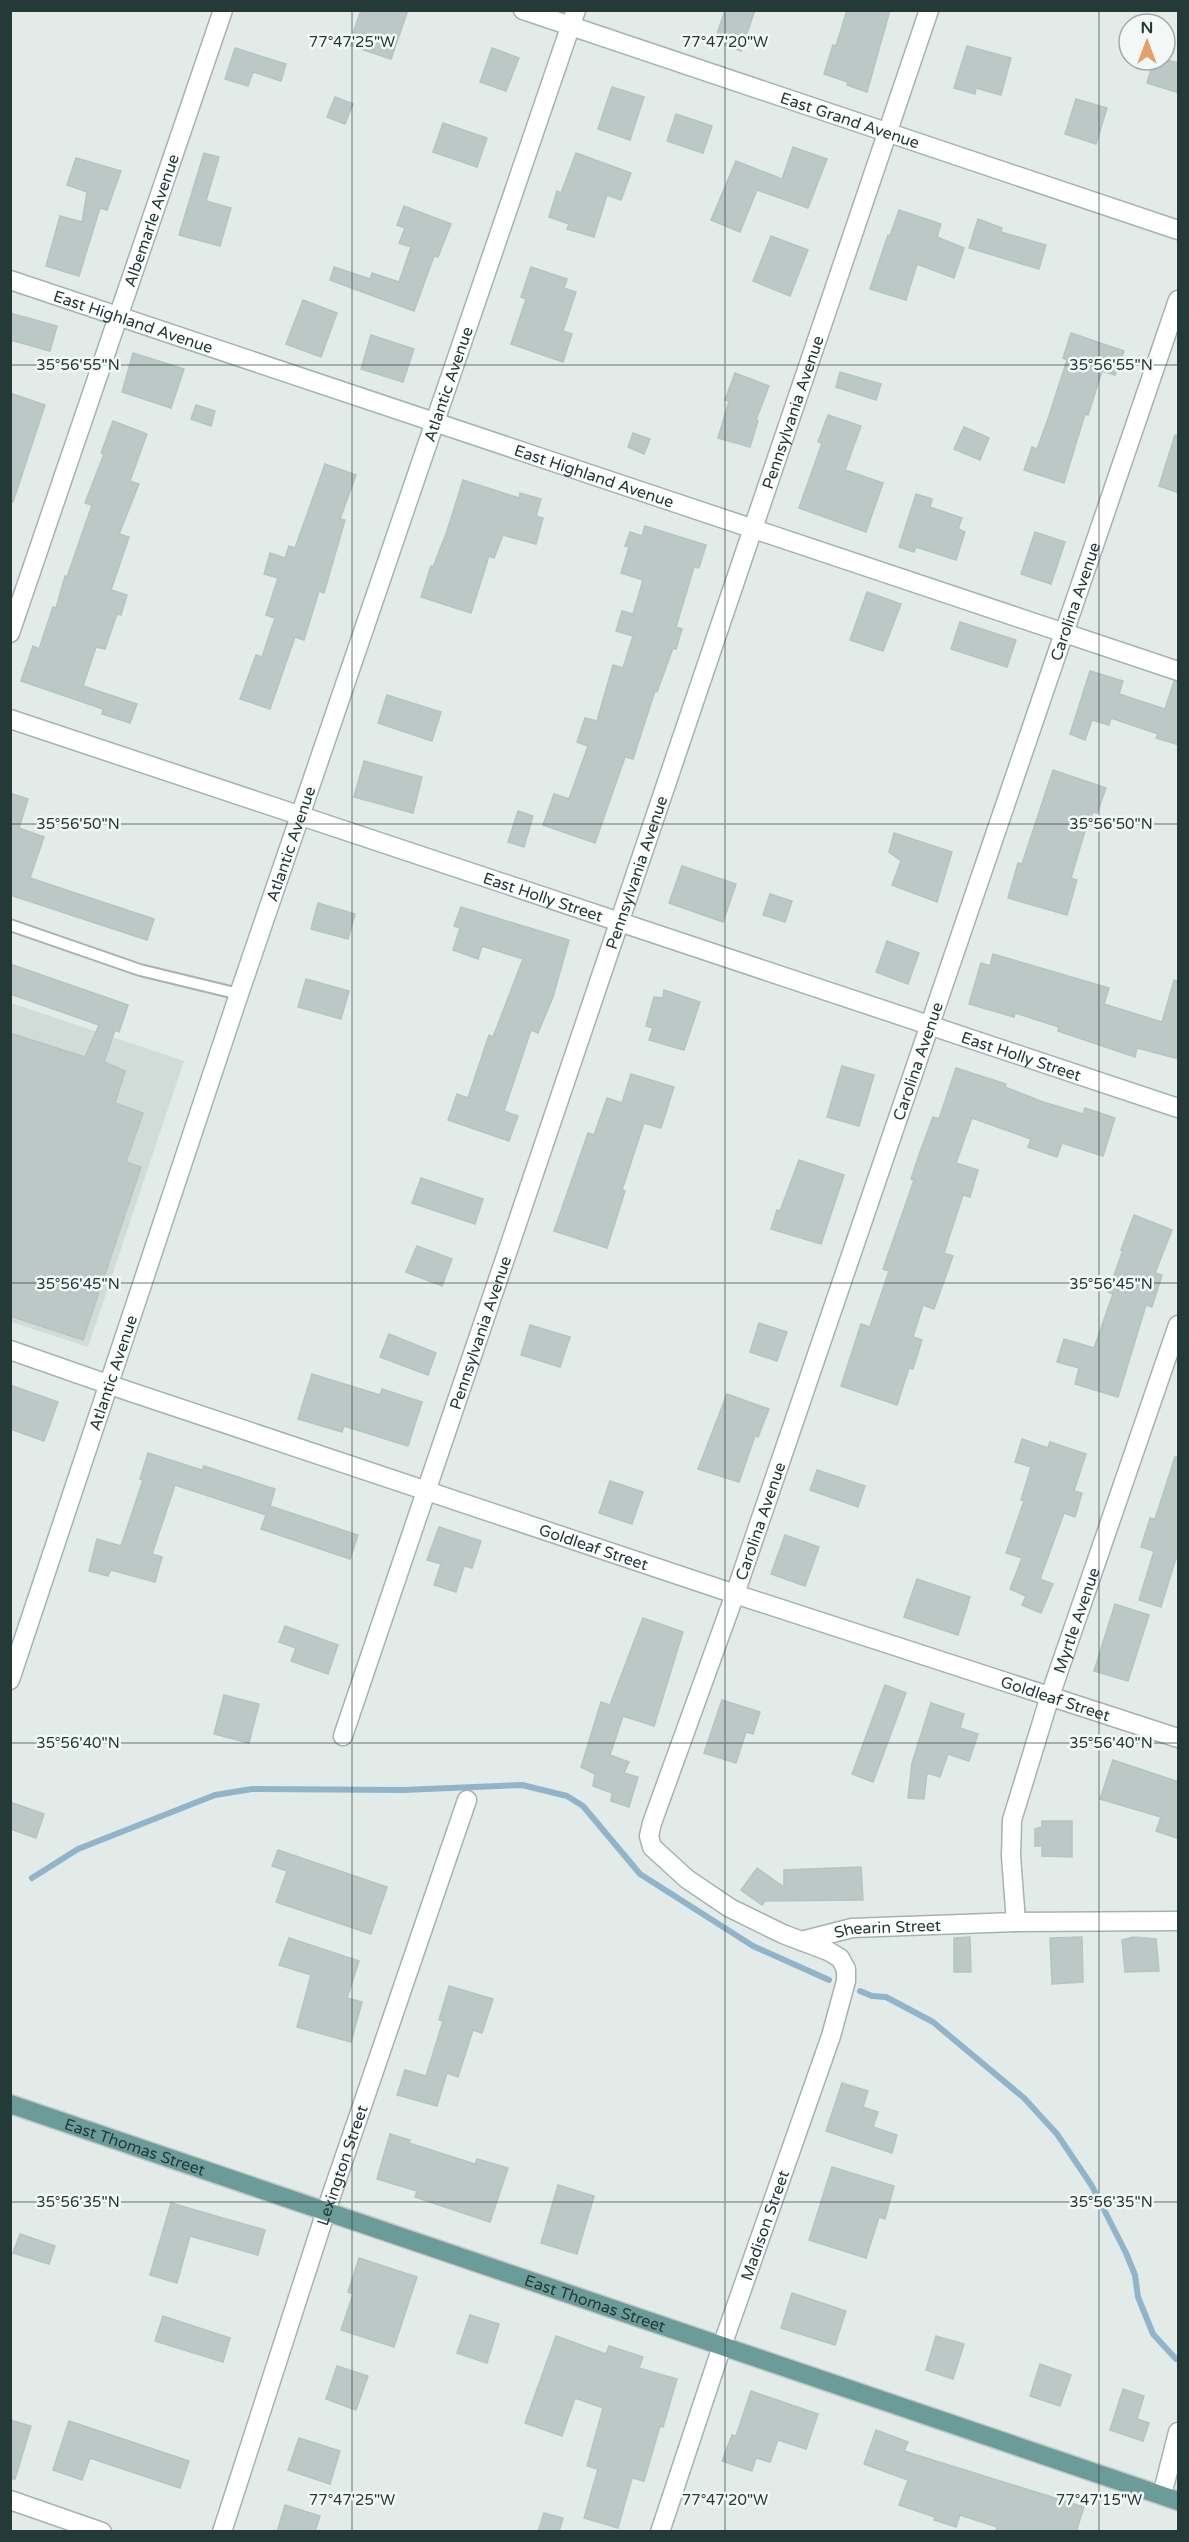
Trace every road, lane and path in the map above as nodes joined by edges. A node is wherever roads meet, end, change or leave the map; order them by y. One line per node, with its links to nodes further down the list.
1 (223, 10): 9 (street, Albemarle Avenue)
2 (523, 10): 4 (street, East Grand Avenue)
3 (929, 10): 5 (street, Pennsylvania Avenue)
4 (573, 18): 5 (street, East Grand Avenue); 10 (street, Atlantic Avenue)
5 (888, 134): 6 (street, East Grand Avenue); 11 (street, Pennsylvania Avenue)
6 (1179, 230)
7 (10, 280): 9 (street, East Highland Avenue)
8 (1179, 300): 13 (street, Carolina Avenue)
9 (118, 316): 10 (street, East Highland Avenue); 12 (street, Albemarle Avenue)
10 (435, 422): 11 (street, East Highland Avenue); 16 (street, Atlantic Avenue)
11 (753, 527): 13 (street, East Highland Avenue); 17 (street, Pennsylvania Avenue)
12 (10, 633)
13 (1066, 633): 14 (street, East Highland Avenue); 20 (street, Carolina Avenue)
14 (1179, 671)
15 (10, 719): 16 (street, East Holly Street)
16 (300, 816): 17 (street, East Holly Street); 19 (street, Atlantic Avenue)
17 (620, 921): 20 (street, East Holly Street); 25 (street, Pennsylvania Avenue)
18 (10, 925): 19 (lane)
19 (239, 994): 24 (street, Atlantic Avenue)
20 (929, 1027): 21 (street, East Holly Street); 26 (street, Carolina Avenue)
21 (1179, 1108)
22 (1179, 1325): 28 (street, Myrtle Avenue)
23 (10, 1350): 24 (street, Goldleaf Street)
24 (110, 1385): 25 (street, Goldleaf Street); 27 (street, Atlantic Avenue)
25 (428, 1492): 26 (street, Goldleaf Street); 29 (street, Pennsylvania Avenue)
26 (735, 1594): 28 (street, Goldleaf Street); 34 (street, Carolina Avenue)
27 (10, 1680)
28 (1050, 1696): 30 (street, Goldleaf Street); 33 (street, Myrtle Avenue)
29 (344, 1736)
30 (1179, 1738)
31 (467, 1800): 36 (street, Lexington Street)
32 (1179, 1922): 33 (street, Shearin Street)
33 (1016, 1923): 34 (street, Shearin Street)
34 (801, 1941): 37 (street, Madison Street)
35 (10, 2104): 36 (main road, East Thomas Street)
36 (326, 2211): 37 (main road, East Thomas Street); 42 (street, Lexington Street)
37 (722, 2346): 39 (main road, East Thomas Street); 43 (street, Madison Street)
38 (1179, 2432): 39 (street)
39 (1170, 2498)
40 (10, 2500): 41 (street)
41 (102, 2532)
42 (222, 2532)
43 (660, 2532)

